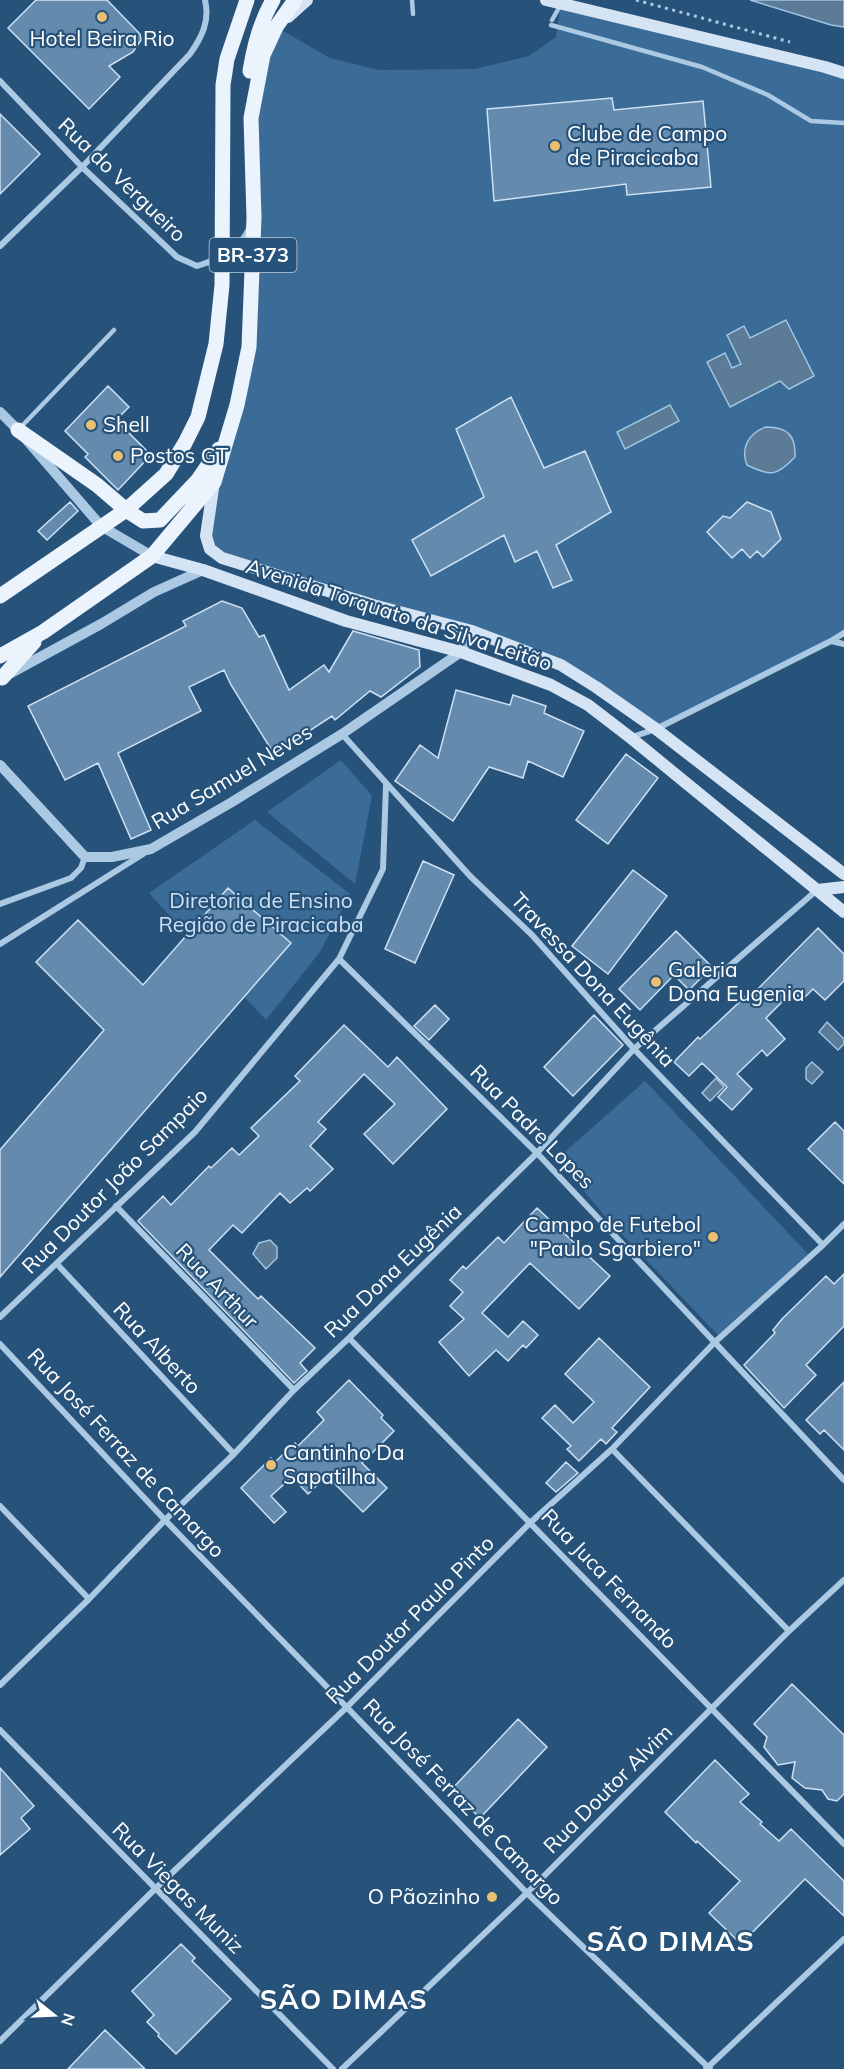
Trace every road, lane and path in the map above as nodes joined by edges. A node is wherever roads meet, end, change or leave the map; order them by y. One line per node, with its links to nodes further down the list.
1 (205, 0): 16 (street)
2 (247, 0): 19 (main road)
3 (273, 0): 14 (main road)
4 (295, 0): 10 (main road)
5 (307, 0): 10 (main road, BR-373)
6 (412, 0): 9 (lane)
7 (636, 0): 11 (path)
8 (554, 1): 12 (main road); 15 (lane)
9 (412, 14)
10 (276, 27): 14 (main road, BR-373)
11 (798, 44)
12 (844, 73)
13 (0, 81): 16 (street, Rua do Vergueiro)
14 (251, 118): 17 (main road, BR-373)
15 (844, 123)
16 (82, 167): 18 (street); 19 (street, Rua do Vergueiro)
17 (254, 218): 19 (street); 23 (main road, BR-373)
18 (0, 246)
19 (223, 258): 25 (main road)
20 (114, 330): 22 (lane)
21 (0, 412): 22 (street, Avenida Torquato da Silva Leitão)
22 (18, 430): 25 (main road); 26 (street, Avenida Torquato da Silva Leitão)
23 (228, 437): 24 (main road, BR-373); 25 (main road)
24 (214, 482): 27 (main road, BR-373); 30 (main road, Avenida Torquato da Silva Leitão)
25 (126, 510): 26 (main road)
26 (101, 526): 27 (street, Avenida Torquato da Silva Leitão); 29 (main road)
27 (152, 556): 28 (main road, Avenida Torquato da Silva Leitão); 31 (main road, BR-373)
28 (203, 570): 35 (main road, Avenida Torquato da Silva Leitão); 37 (street)
29 (0, 596)
30 (472, 631): 35 (street, Rua Samuel Neves); 38 (main road, Avenida Torquato da Silva Leitão)
31 (43, 632): 36 (main road, BR-373); 37 (main road)
32 (844, 633): 33 (street)
33 (831, 641): 34 (street); 38 (street)
34 (844, 644)
35 (461, 652): 39 (street, Rua Samuel Neves); 40 (main road, Avenida Torquato da Silva Leitão)
36 (0, 656)
37 (1, 678)
38 (656, 729): 40 (street); 45 (main road, Avenida Torquato da Silva Leitão)
39 (342, 734): 42 (street, Travessa Dona Eugênia); 43 (street, Rua Samuel Neves)
40 (631, 738): 47 (main road, Avenida Torquato da Silva Leitão)
41 (0, 765): 44 (street)
42 (386, 785): 51 (street, Rua Doutor João Sampaio); 52 (street, Travessa Dona Eugênia)
43 (151, 849): 44 (street); 50 (street, Rua Samuel Neves)
44 (85, 857): 48 (street)
45 (843, 872)
46 (844, 887): 47 (main road)
47 (817, 890): 49 (main road, Avenida Torquato da Silva Leitão); 52 (street, Rua Dona Eugênia)
48 (0, 904)
49 (844, 912)
50 (0, 944)
51 (339, 959): 53 (street, Rua Padre Lopes); 54 (street, Rua Doutor João Sampaio)
52 (634, 1049): 53 (street, Rua Dona Eugênia); 56 (street, Travessa Dona Eugênia)
53 (537, 1153): 59 (street, Rua Dona Eugênia); 60 (street, Rua Padre Lopes)
54 (116, 1206): 57 (street, Rua Doutor João Sampaio); 62 (street, Rua Arthur)
55 (844, 1224): 56 (street, Rua Doutor Paulo Pinto)
56 (823, 1245): 60 (street, Rua Doutor Paulo Pinto)
57 (57, 1264): 58 (street, Rua Doutor João Sampaio); 64 (street, Rua Alberto)
58 (0, 1317)
59 (349, 1338): 62 (street, Rua Dona Eugênia); 68 (street, Rua Juca Fernando)
60 (715, 1342): 63 (street, Rua Doutor Paulo Pinto); 65 (street, Rua Padre Lopes)
61 (0, 1344): 67 (street, Rua José Ferraz de Camargo)
62 (294, 1390): 64 (street, Rua Dona Eugênia)
63 (612, 1449): 68 (street, Rua Doutor Paulo Pinto); 71 (street)
64 (234, 1454): 67 (street, Rua Dona Eugênia)
65 (844, 1480)
66 (0, 1506): 70 (street)
67 (165, 1520): 70 (street, Rua Dona Eugênia); 73 (street, Rua José Ferraz de Camargo)
68 (531, 1522): 73 (street, Rua Doutor Paulo Pinto); 74 (street, Rua Juca Fernando)
69 (844, 1580): 71 (street, Rua Doutor Alvim)
70 (89, 1599): 72 (street, Rua Dona Eugênia)
71 (789, 1631): 74 (street, Rua Doutor Alvim)
72 (0, 1685)
73 (347, 1707): 77 (street, Rua Doutor Paulo Pinto); 78 (street, Rua José Ferraz de Camargo)
74 (713, 1708): 76 (street, Rua Juca Fernando); 78 (street, Rua Doutor Alvim)
75 (0, 1730): 77 (street, Rua Viegas Muniz)
76 (844, 1844)
77 (154, 1888): 80 (street, Rua Doutor Paulo Pinto); 82 (street, Rua Viegas Muniz)
78 (527, 1893): 81 (street, Rua José Ferraz de Camargo); 83 (street, Rua Doutor Alvim)
79 (844, 1939): 81 (street)
80 (0, 2041)
81 (708, 2068)
82 (333, 2069)
83 (342, 2069)

